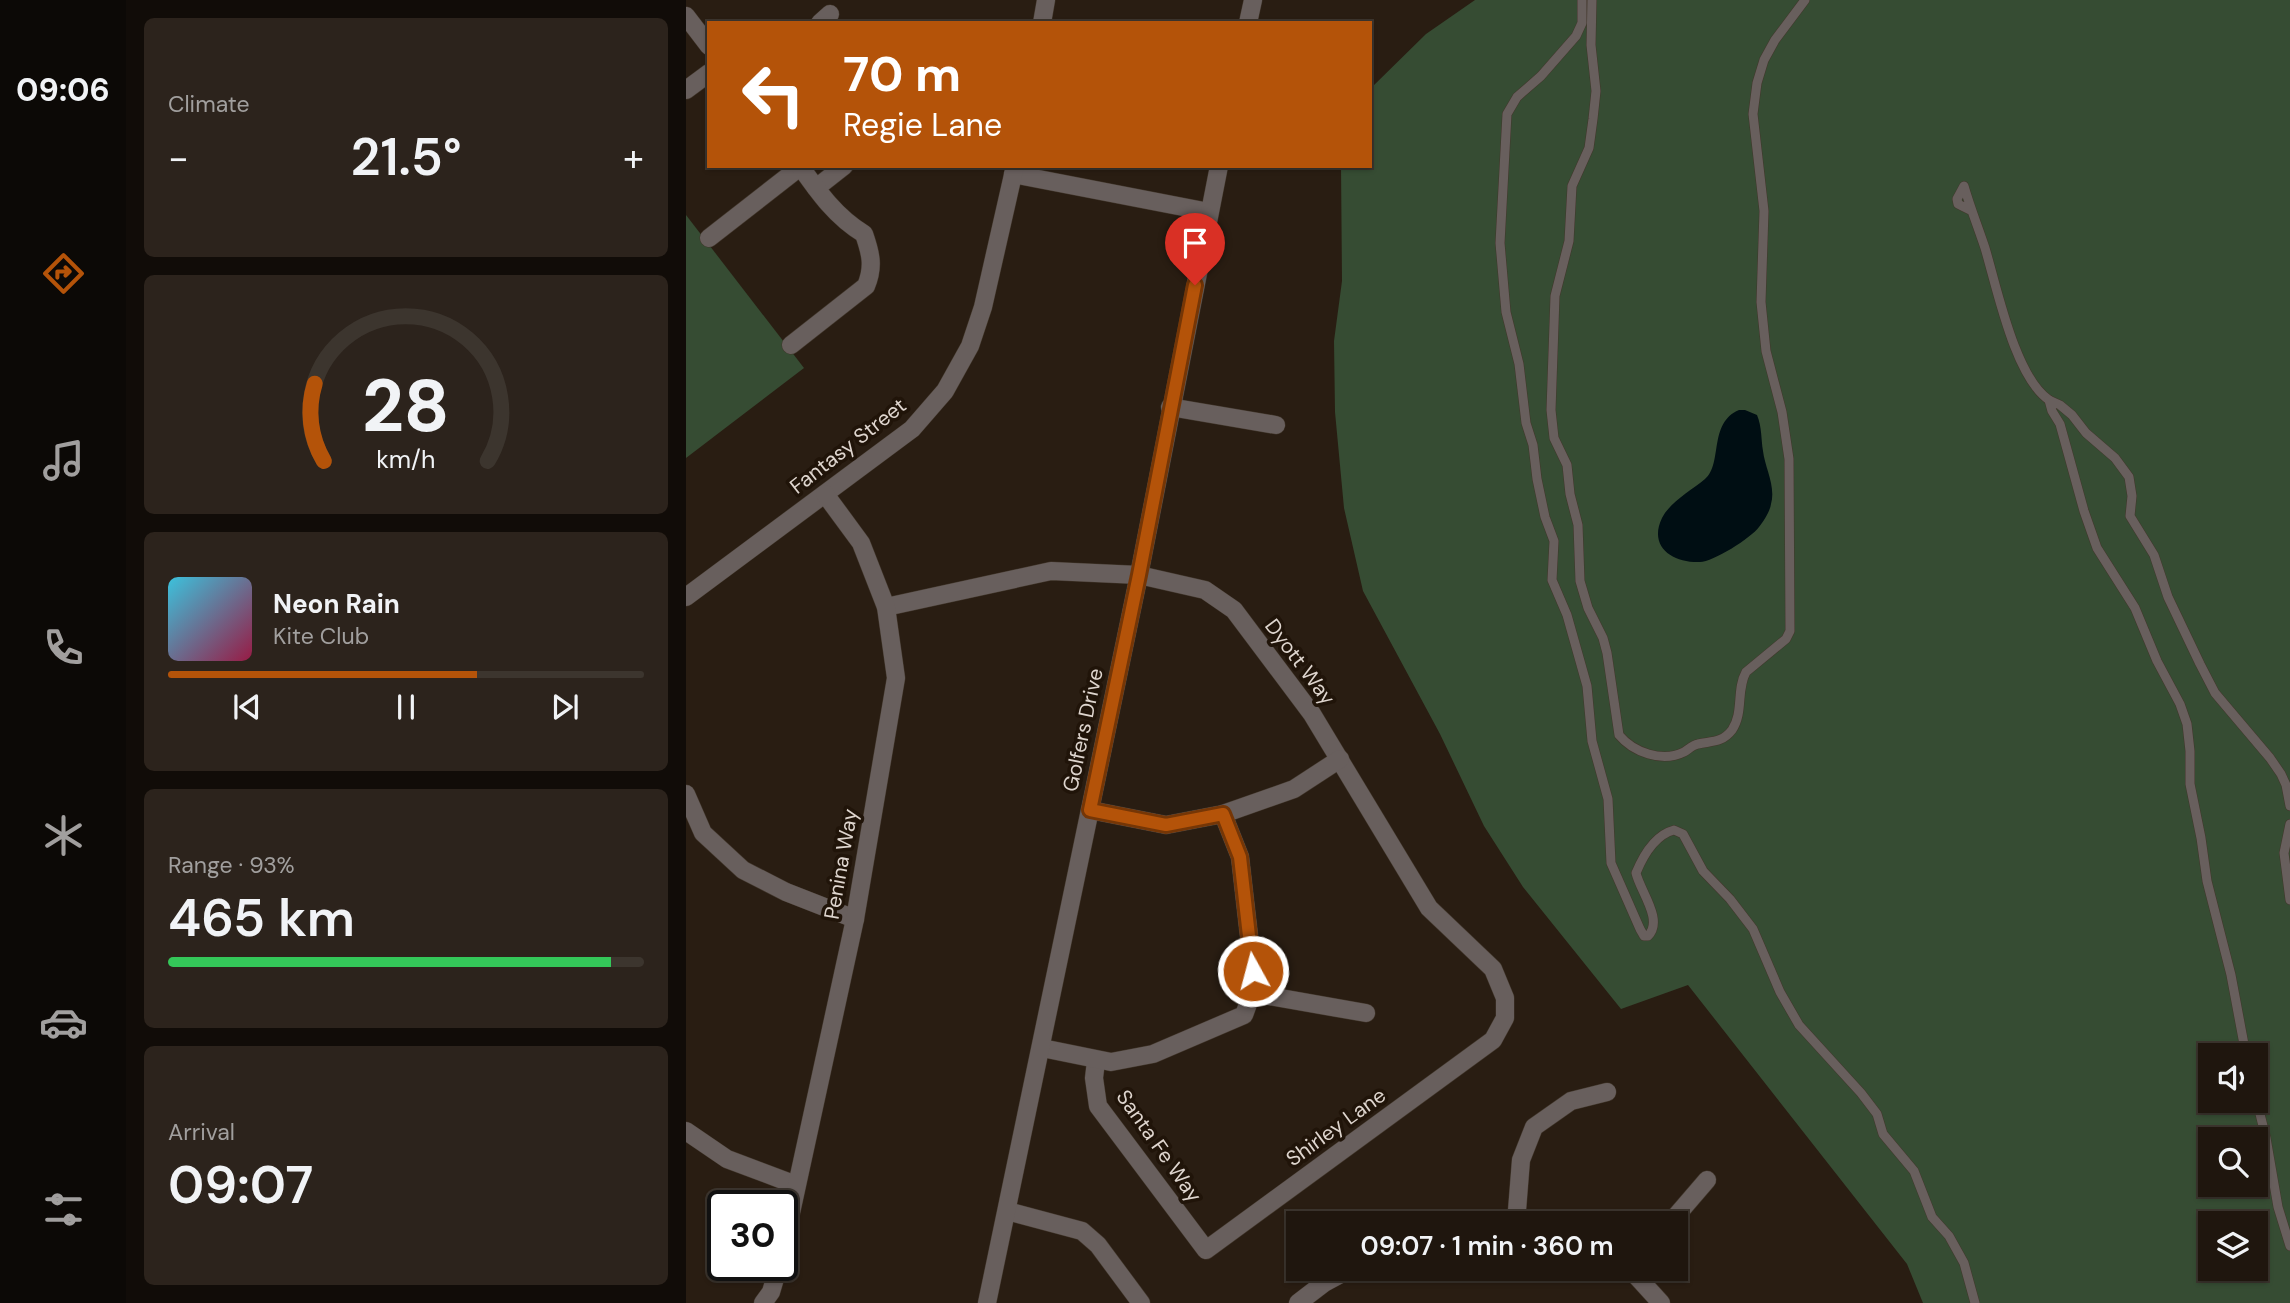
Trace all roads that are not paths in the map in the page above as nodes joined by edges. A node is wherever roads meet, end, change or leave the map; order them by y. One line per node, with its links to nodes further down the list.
1 (1046, 0): 7 (street)
2 (1253, 0): 8 (street)
3 (1582, 0): 62 (lane)
4 (1592, 0): 5 (lane)
5 (1805, 0)
6 (686, 16): 9 (street)
7 (1042, 21)
8 (1248, 21)
9 (707, 43)
10 (707, 74): 11 (street)
11 (686, 90)
12 (799, 168): 20 (street)
13 (801, 168): 17 (street)
14 (841, 168): 17 (street)
15 (1219, 168): 19 (street, Golfers Drive)
16 (1014, 170): 19 (street); 25 (street, Fantasy Street)
17 (816, 188): 21 (street)
18 (1972, 211): 22 (lane)
19 (1209, 212): 23 (street, Golfers Drive)
20 (709, 238)
21 (791, 345)
22 (2049, 400): 31 (lane); 40 (lane)
23 (1171, 407): 24 (street); 26 (street, Golfers Drive)
24 (1276, 425)
25 (825, 494): 27 (street, Fantasy Street); 28 (street, Penina Way)
26 (1139, 575): 28 (street, Dyott Way); 29 (street, Dyott Way); 32 (street, Golfers Drive)
27 (686, 597)
28 (886, 607): 36 (street, Penina Way)
29 (1340, 759): 33 (street); 39 (street, Dyott Way)
30 (686, 794): 36 (street)
31 (2290, 806)
32 (1090, 810): 33 (street); 41 (street, Golfers Drive)
33 (1223, 814): 37 (street)
34 (2290, 824): 35 (lane)
35 (2290, 900)
36 (855, 919): 47 (street, Penina Way)
37 (1252, 993): 38 (street); 42 (street)
38 (1366, 1013)
39 (1493, 1041): 53 (street, Shirley Lane)
40 (2244, 1043)
41 (1042, 1048): 42 (street); 49 (street, Golfers Drive)
42 (1096, 1061): 53 (street, Santa Fe Way)
43 (1607, 1092): 50 (street)
44 (2260, 1113): 52 (lane)
45 (686, 1131): 47 (street)
46 (1707, 1180): 51 (street)
47 (796, 1185): 48 (street, Penina Way)
48 (795, 1190)
49 (1007, 1211): 58 (street, Golfers Drive); 59 (street)
50 (1517, 1211)
51 (1681, 1211)
52 (2290, 1246)
53 (1206, 1250)
54 (774, 1281): 57 (street)
55 (1328, 1281): 60 (street)
56 (1642, 1281): 61 (street)
57 (763, 1303)
58 (987, 1303)
59 (1141, 1303)
60 (1298, 1303)
61 (1661, 1303)
62 (1975, 1303)

